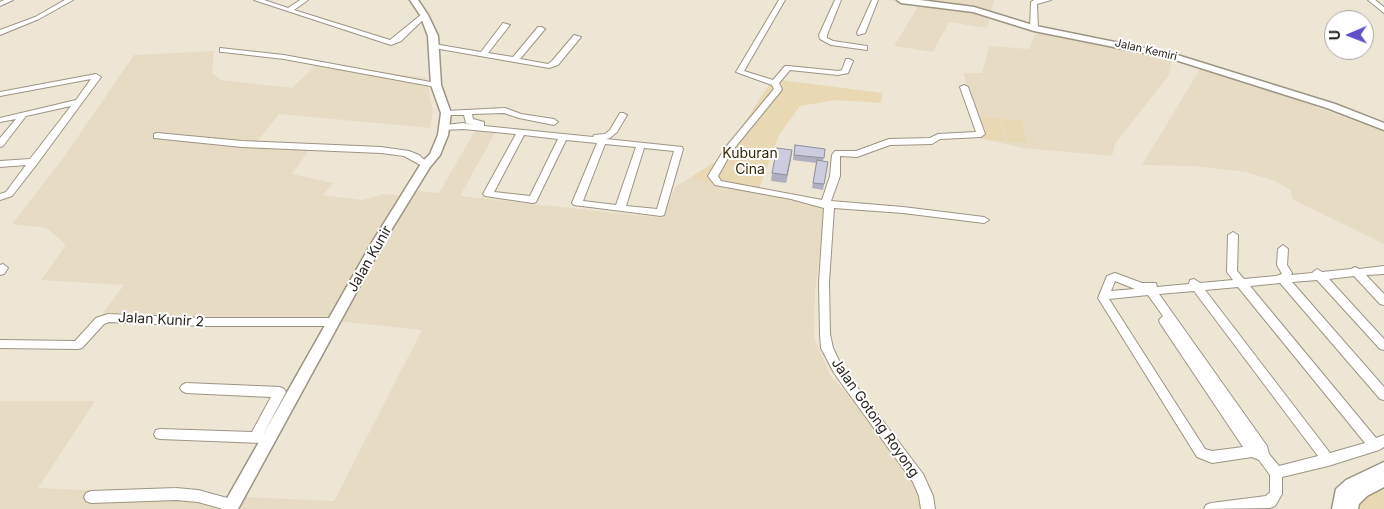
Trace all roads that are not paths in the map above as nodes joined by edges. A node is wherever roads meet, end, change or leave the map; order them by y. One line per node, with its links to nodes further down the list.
1 (10, 0): 14 (street)
2 (70, 0): 21 (street)
3 (257, 0): 15 (street)
4 (305, 0): 15 (street)
5 (414, 0): 17 (street, Jalan Kunir)
6 (782, 0): 30 (street)
7 (838, 0): 25 (street)
8 (875, 0): 22 (street)
9 (901, 0): 19 (street, Jalan Kemiri)
10 (1048, 0): 19 (street)
11 (1371, 0): 16 (street)
12 (1376, 0): 13 (street)
13 (1384, 0)
14 (0, 4)
15 (289, 10): 17 (street)
16 (1384, 10)
17 (424, 14): 24 (street, Jalan Kunir)
18 (506, 25): 27 (street)
19 (1034, 28): 41 (street, Jalan Kemiri)
20 (541, 29): 28 (street)
21 (0, 33)
22 (861, 34)
23 (577, 37): 28 (street)
24 (434, 46): 27 (street); 31 (street, Jalan Kunir)
25 (864, 48)
26 (223, 50): 31 (street)
27 (483, 54): 28 (street)
28 (515, 60)
29 (849, 62): 30 (street)
30 (775, 83): 53 (street)
31 (436, 85): 36 (street, Jalan Kunir)
32 (964, 86): 53 (street)
33 (0, 94): 34 (street)
34 (78, 102): 37 (street); 49 (street)
35 (468, 112): 36 (street); 38 (street); 40 (street)
36 (446, 113): 42 (street, Jalan Kunir)
37 (23, 115): 39 (street); 47 (street)
38 (623, 116)
39 (0, 120)
40 (554, 122)
41 (1384, 127)
42 (445, 128): 43 (street); 51 (street, Jalan Kunir)
43 (522, 132): 45 (street); 45 (street)
44 (157, 136): 51 (street)
45 (563, 136): 46 (street)
46 (602, 141): 48 (street); 54 (street)
47 (0, 144)
48 (641, 145): 54 (street); 54 (street)
49 (34, 162): 50 (street); 52 (street)
50 (0, 164)
51 (426, 165): 67 (street, Jalan Kunir)
52 (0, 197)
53 (825, 204): 55 (street); 83 (street, Jalan Gotong Royong)
54 (620, 208)
55 (984, 220)
56 (1233, 235): 62 (street)
57 (1283, 249): 61 (street)
58 (1384, 269): 59 (street)
59 (1355, 270): 60 (street); 66 (street)
60 (1317, 273): 61 (street); 69 (street)
61 (1283, 276): 62 (street); 71 (street)
62 (1239, 281): 63 (street); 75 (street)
63 (1195, 285): 64 (street); 77 (street)
64 (1147, 290): 65 (street); 65 (street); 76 (street)
65 (1103, 298): 76 (street)
66 (1384, 301)
67 (333, 322): 68 (street, Jalan Kunir 2); 74 (street, Jalan Kunir)
68 (0, 344)
69 (1384, 346)
70 (186, 388): 73 (street)
71 (1384, 395)
72 (160, 434): 73 (street)
73 (256, 438): 74 (street)
74 (270, 438): 82 (street, Jalan Kunir)
75 (1380, 443): 77 (street)
76 (1258, 454): 79 (street)
77 (1328, 460): 79 (street)
78 (1384, 469): 85 (street)
79 (1276, 473): 84 (street)
80 (1384, 479): 86 (street)
81 (91, 497): 82 (street)
82 (230, 507)
83 (928, 509)
84 (1211, 509)
85 (1340, 509)
86 (1350, 509)

